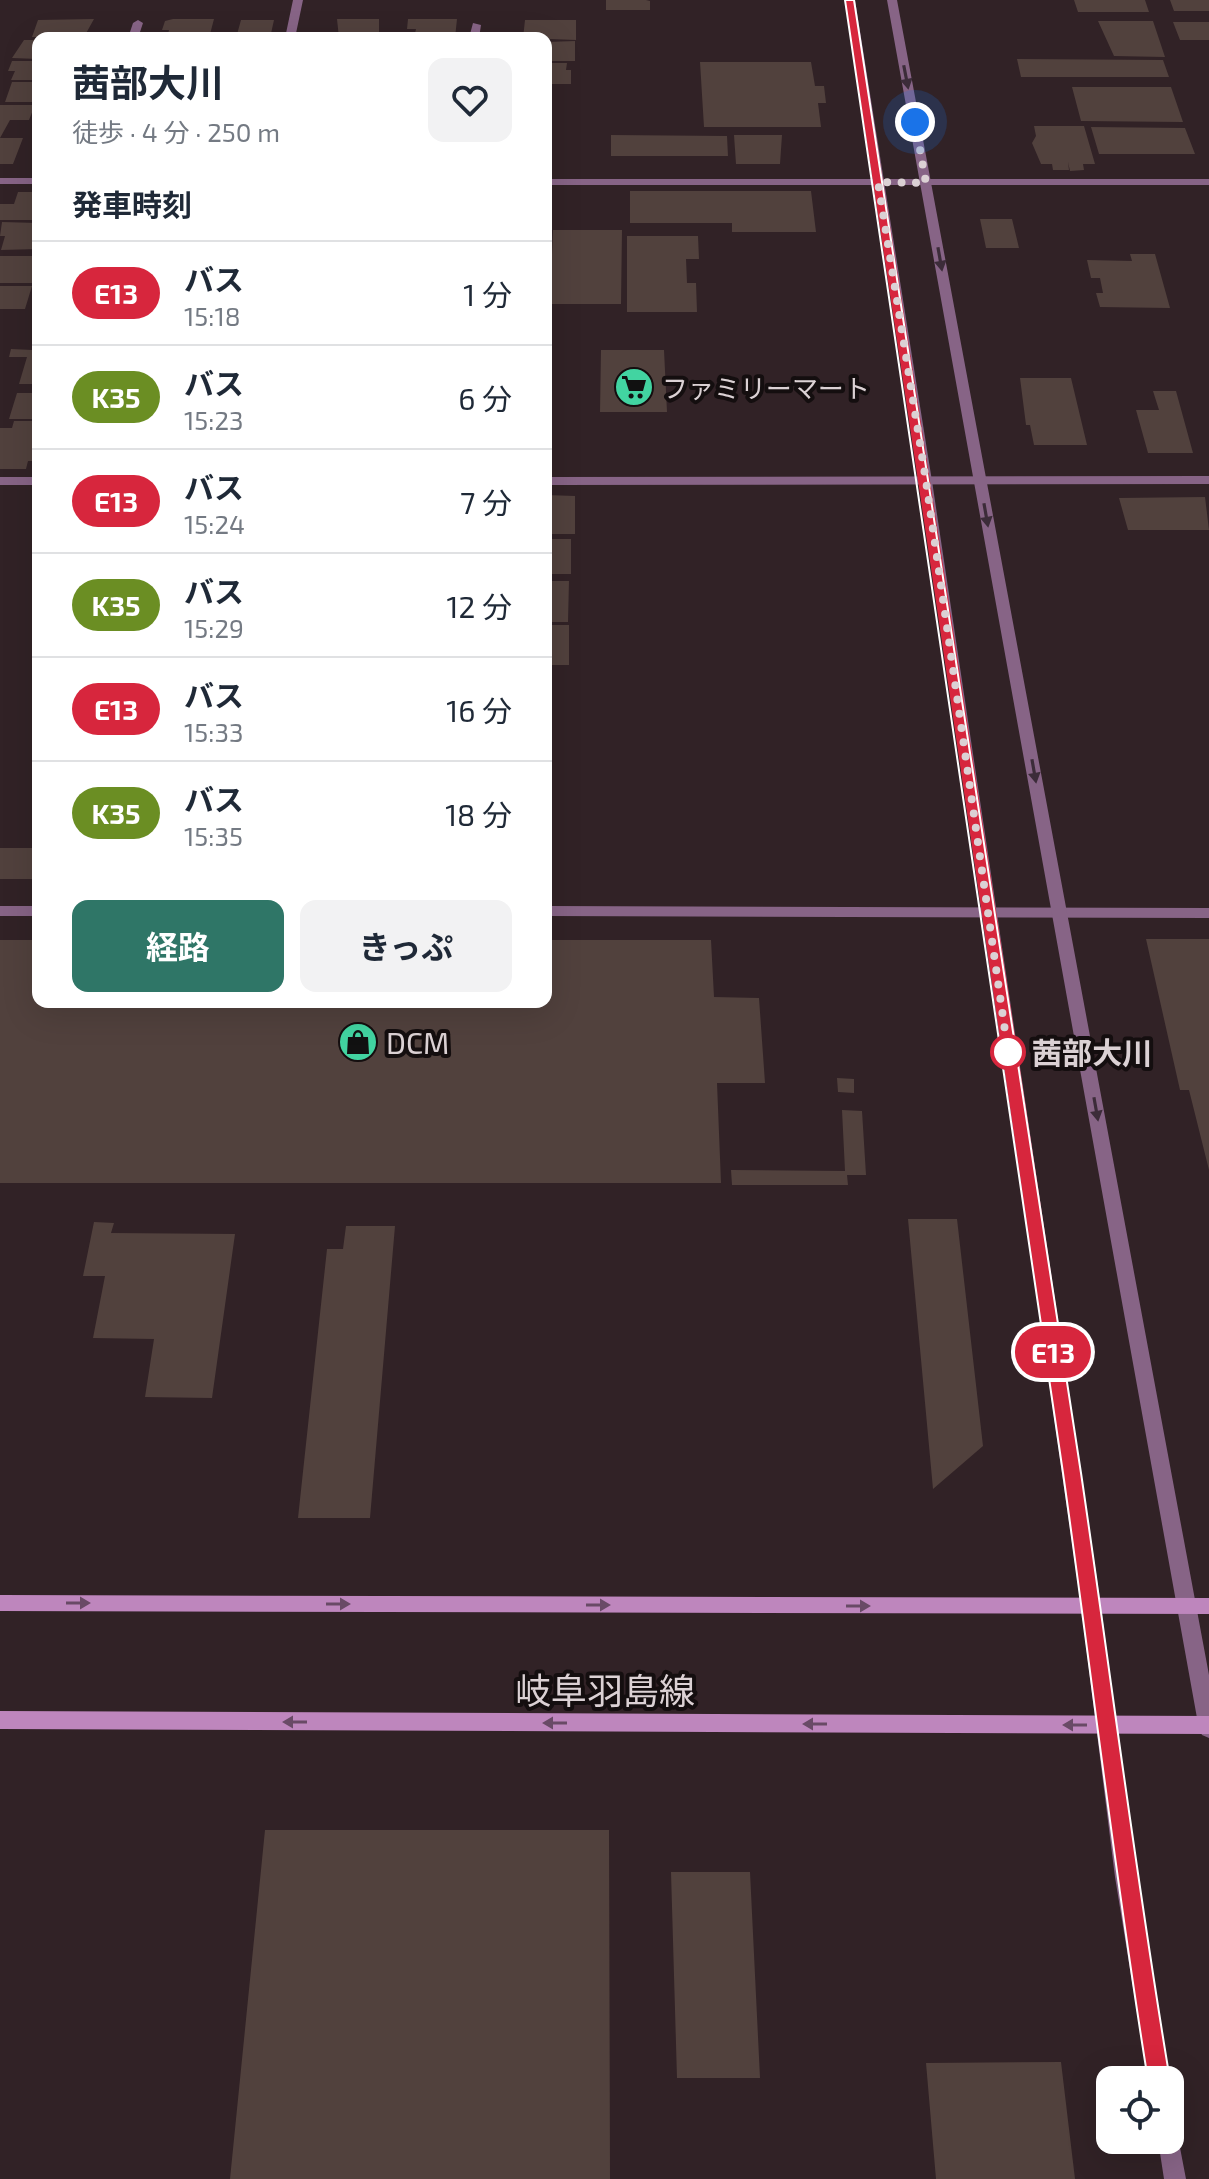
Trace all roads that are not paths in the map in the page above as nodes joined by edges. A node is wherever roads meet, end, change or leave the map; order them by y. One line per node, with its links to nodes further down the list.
1 (298, 0): 7 (street)
2 (850, 0): 12 (street)
3 (892, 0): 14 (street, one-way to 14)
4 (138, 23): 6 (street)
5 (476, 25): 8 (street)
6 (135, 32)
7 (291, 32)
8 (475, 32)
9 (0, 181): 10 (street)
10 (32, 181)
11 (552, 182): 12 (street)
12 (878, 182): 14 (street); 19 (street)
13 (1209, 182): 14 (street)
14 (926, 183): 20 (street, one-way to 20)
15 (1209, 480): 20 (street)
16 (0, 481): 17 (street)
17 (32, 481)
18 (552, 481): 19 (street)
19 (926, 481): 20 (street); 24 (street)
20 (980, 481): 25 (street, one-way to 25)
21 (0, 911): 22 (street)
22 (32, 911)
23 (552, 911): 24 (street)
24 (987, 911): 25 (street); 28 (street)
25 (1060, 913): 26 (street); 30 (street, one-way to 30)
26 (1209, 913)
27 (0, 1603): 28 (main road, one-way to 28)
28 (1091, 1606): 30 (main road); 32 (street)
29 (1209, 1606): 30 (main road)
30 (1187, 1607): 33 (street)
31 (0, 1720): 32 (main road, 岐阜羽島線, one-way to 31)
32 (1106, 1725): 33 (main road, 岐阜羽島線); 34 (street)
33 (1209, 1726)
34 (1157, 2066)
35 (1171, 2154): 36 (street)
36 (1175, 2179)

